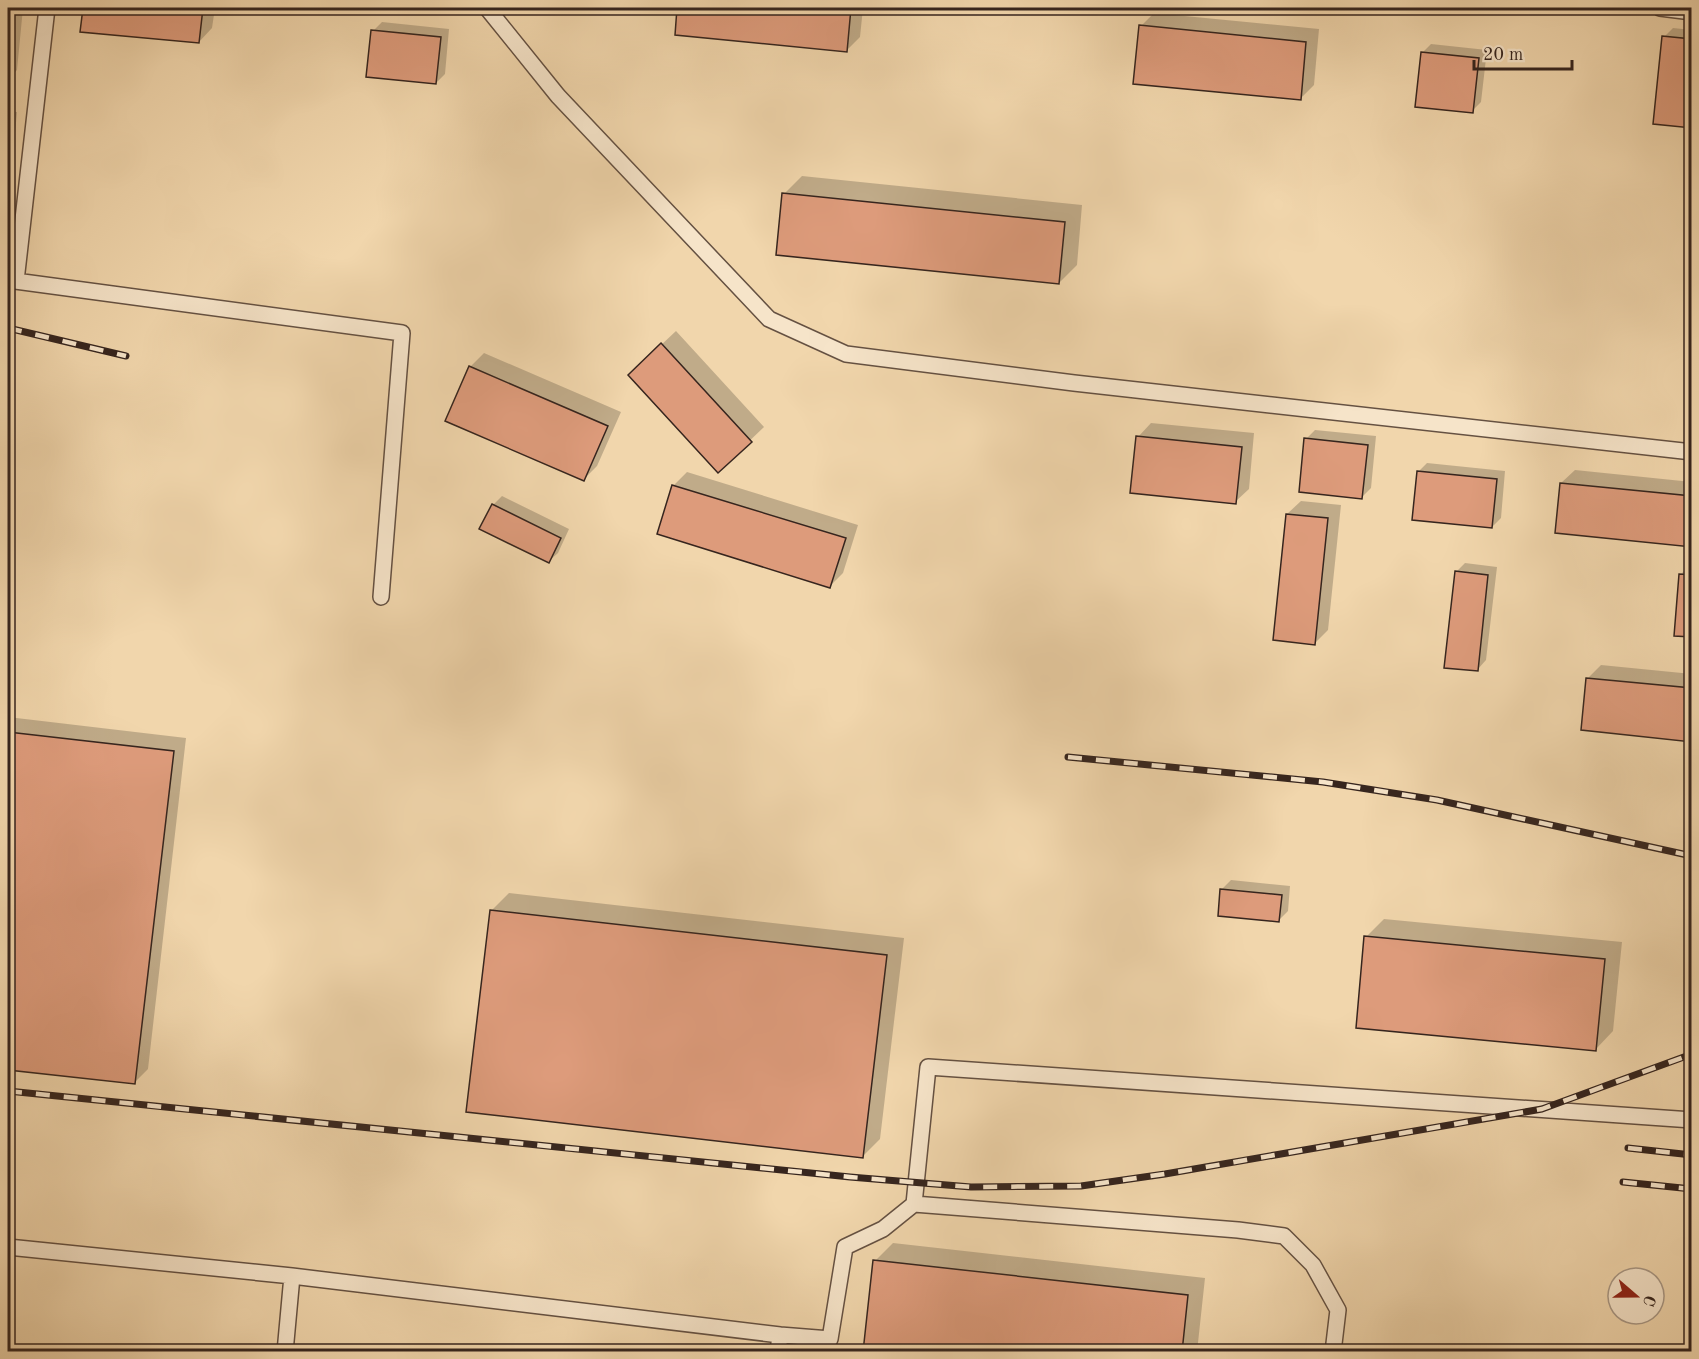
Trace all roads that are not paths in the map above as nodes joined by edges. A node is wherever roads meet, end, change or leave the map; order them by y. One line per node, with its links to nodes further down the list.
1 (47, 8): 5 (lane)
2 (488, 8): 6 (lane)
3 (1660, 8): 4 (lane)
4 (1692, 12)
5 (12, 281): 7 (lane)
6 (1692, 452)
7 (381, 597)
8 (1692, 1120): 9 (lane)
9 (914, 1204): 12 (lane); 15 (lane)
10 (8, 1246): 11 (lane)
11 (292, 1276): 12 (lane); 13 (lane)
12 (780, 1335): 14 (lane)
13 (285, 1352)
14 (778, 1352)
15 (1333, 1352)

